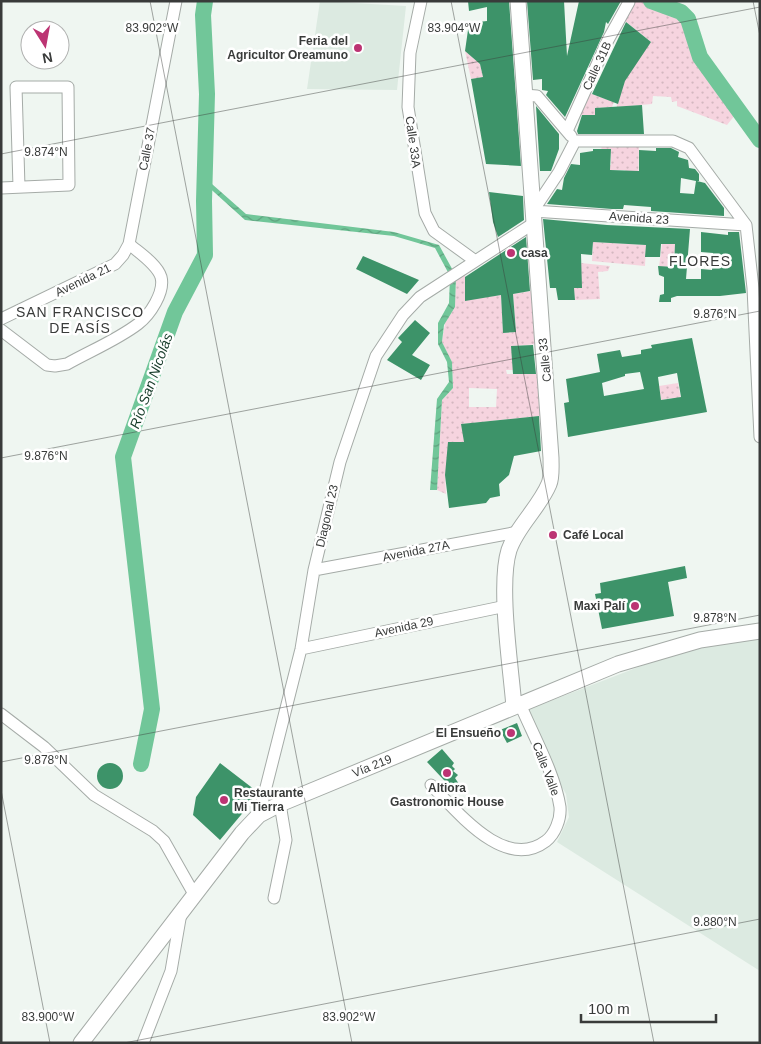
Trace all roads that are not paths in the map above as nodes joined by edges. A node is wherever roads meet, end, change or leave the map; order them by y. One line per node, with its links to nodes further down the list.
1 (176, 1): 12 (street, Calle 37)
2 (421, 1): 13 (street, Calle 33A)
3 (518, 1): 5 (main road, Calle 33)
4 (629, 2): 6 (street, Calle 31B)
5 (524, 95): 6 (street); 10 (main road, Calle 33)
6 (567, 132): 7 (street)
7 (575, 141): 10 (street); 11 (street)
8 (19, 187): 8 (street); 9 (street)
9 (1, 188)
10 (533, 217): 11 (street, Avenida 23); 13 (street); 17 (main road, Calle 33)
11 (746, 225): 16 (street)
12 (128, 244): 14 (street, Avenida 21); 15 (street)
13 (474, 260): 18 (street, Diagonal 23)
14 (1, 320)
15 (1, 330)
16 (760, 437)
17 (518, 532): 18 (street, Avenida 27A); 19 (main road, Calle 33)
18 (314, 570): 21 (street, Diagonal 23)
19 (506, 606): 21 (street, Avenida 29); 22 (main road, Calle 33)
20 (760, 631): 22 (main road, Vía 219)
21 (301, 649): 26 (street, Diagonal 23)
22 (517, 706): 24 (street, Calle Valle); 25 (main road, Vía 219)
23 (1, 714): 27 (street)
24 (431, 785)
25 (280, 804): 26 (main road, Vía 219); 28 (street)
26 (259, 815): 27 (main road, Vía 219)
27 (194, 894): 29 (main road, Vía 219)
28 (274, 898)
29 (181, 913): 30 (main road, Vía 219); 31 (street)
30 (81, 1043)
31 (143, 1043)

